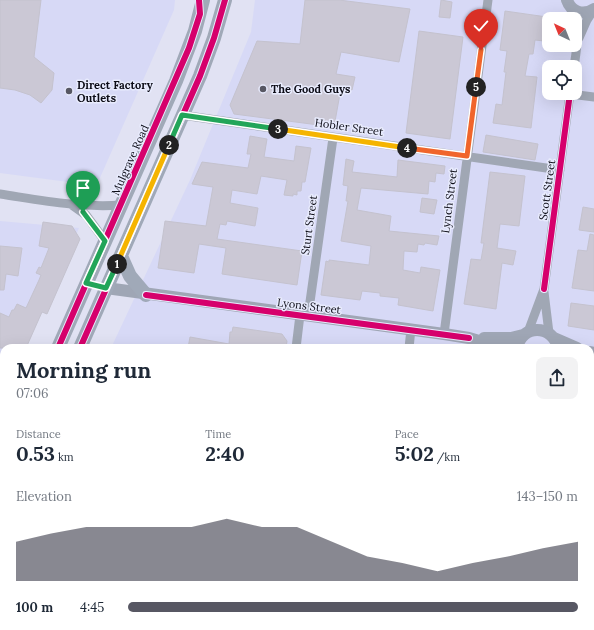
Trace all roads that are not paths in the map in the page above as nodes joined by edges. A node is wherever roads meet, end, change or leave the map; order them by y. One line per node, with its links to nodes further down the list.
1 (199, 0): 8 (street)
2 (202, 0): 8 (main road, Mulgrave Road)
3 (225, 0): 9 (main road)
4 (230, 0): 9 (street)
5 (488, 0): 16 (street, Lynch Street)
6 (567, 4): 7 (street)
7 (594, 9): 10 (street)
8 (200, 14): 19 (main road, Mulgrave Road)
9 (221, 17): 14 (main road)
10 (582, 30)
11 (582, 95): 12 (street)
12 (594, 97)
13 (569, 100): 17 (street, Scott Street)
14 (182, 115): 15 (street, Hobler Street); 22 (main road)
15 (333, 138): 16 (street, Hobler Street); 27 (street, Sturt Street)
16 (467, 156): 17 (street, Hobler Street); 29 (street, Lynch Street)
17 (560, 170): 25 (street, Scott Street)
18 (0, 194): 20 (street)
19 (121, 204): 20 (street); 21 (main road, Mulgrave Road)
20 (72, 205): 21 (street)
21 (105, 241): 23 (main road, Mulgrave Road)
22 (121, 256): 24 (main road); 26 (main road)
23 (86, 283): 24 (main road); 33 (main road, Mulgrave Road)
24 (106, 288): 26 (street, Lyons Street); 34 (main road)
25 (544, 289): 30 (street, Scott Street); 32 (street, Scott Street)
26 (146, 294): 27 (street, Lyons Street)
27 (304, 315): 28 (street, Lyons Street); 35 (street, Sturt Street)
28 (411, 329): 29 (street, Lyons Street); 36 (street)
29 (444, 334): 31 (street, Lyons Street)
30 (526, 334): 31 (street, Lyons Street); 32 (street, Lyons Street); 38 (street)
31 (469, 338): 37 (street, Lyons Street)
32 (554, 340): 39 (street)
33 (60, 344)
34 (82, 344)
35 (297, 344)
36 (409, 344)
37 (489, 344)
38 (518, 344)
39 (566, 344)

